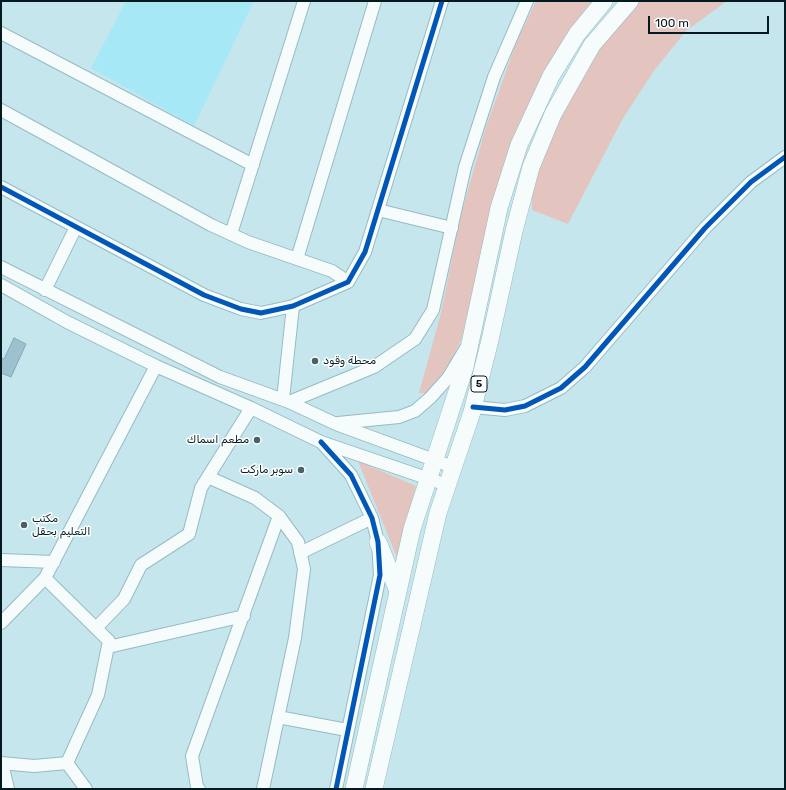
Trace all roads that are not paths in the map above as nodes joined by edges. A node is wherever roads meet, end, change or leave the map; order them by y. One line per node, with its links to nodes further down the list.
1 (304, 1): 10 (street)
2 (375, 1): 16 (street)
3 (442, 1): 12 (street)
4 (527, 1): 14 (street)
5 (604, 1): 22 (highway, 5)
6 (630, 1): 26 (highway, 5)
7 (1, 33): 10 (street)
8 (1, 110): 15 (street)
9 (785, 157): 26 (street)
10 (253, 165): 15 (street)
11 (1, 187): 13 (street)
12 (378, 210): 14 (street); 18 (street)
13 (76, 227): 20 (street); 21 (street)
14 (452, 228): 25 (street)
15 (231, 234): 16 (street)
16 (297, 259): 18 (street)
17 (1, 267): 20 (street)
18 (348, 282): 21 (street)
19 (1, 285): 24 (street)
20 (45, 290): 23 (street)
21 (293, 306): 25 (street)
22 (471, 339): 28 (street); 30 (highway, 5)
23 (162, 348): 24 (street); 25 (street)
24 (154, 365): 27 (street); 40 (street)
25 (286, 401): 28 (street)
26 (473, 407): 31 (highway, 5)
27 (251, 408): 29 (street); 32 (street)
28 (336, 424): 30 (street)
29 (321, 442): 33 (street); 36 (street)
30 (434, 461): 31 (street); 33 (highway, 5)
31 (453, 467): 34 (highway, 5)
32 (208, 477): 35 (street); 45 (street)
33 (429, 478): 34 (street); 42 (highway, 5)
34 (447, 485): 57 (highway, 5)
35 (279, 516): 38 (street); 43 (street)
36 (372, 518): 37 (street); 38 (street)
37 (378, 542): 42 (highway); 48 (street)
38 (300, 553): 47 (street)
39 (1, 560): 40 (street)
40 (54, 562): 41 (street)
41 (45, 578): 44 (street); 45 (street)
42 (398, 591): 56 (highway, 5)
43 (244, 616): 46 (street); 53 (street)
44 (1, 623)
45 (96, 628): 46 (street)
46 (108, 647): 50 (street)
47 (278, 717): 48 (street); 54 (street)
48 (347, 730): 55 (street)
49 (2, 763): 50 (street); 51 (street)
50 (67, 763): 52 (street)
51 (8, 789)
52 (86, 789)
53 (198, 789)
54 (263, 789)
55 (336, 789)
56 (354, 789)
57 (374, 789)

